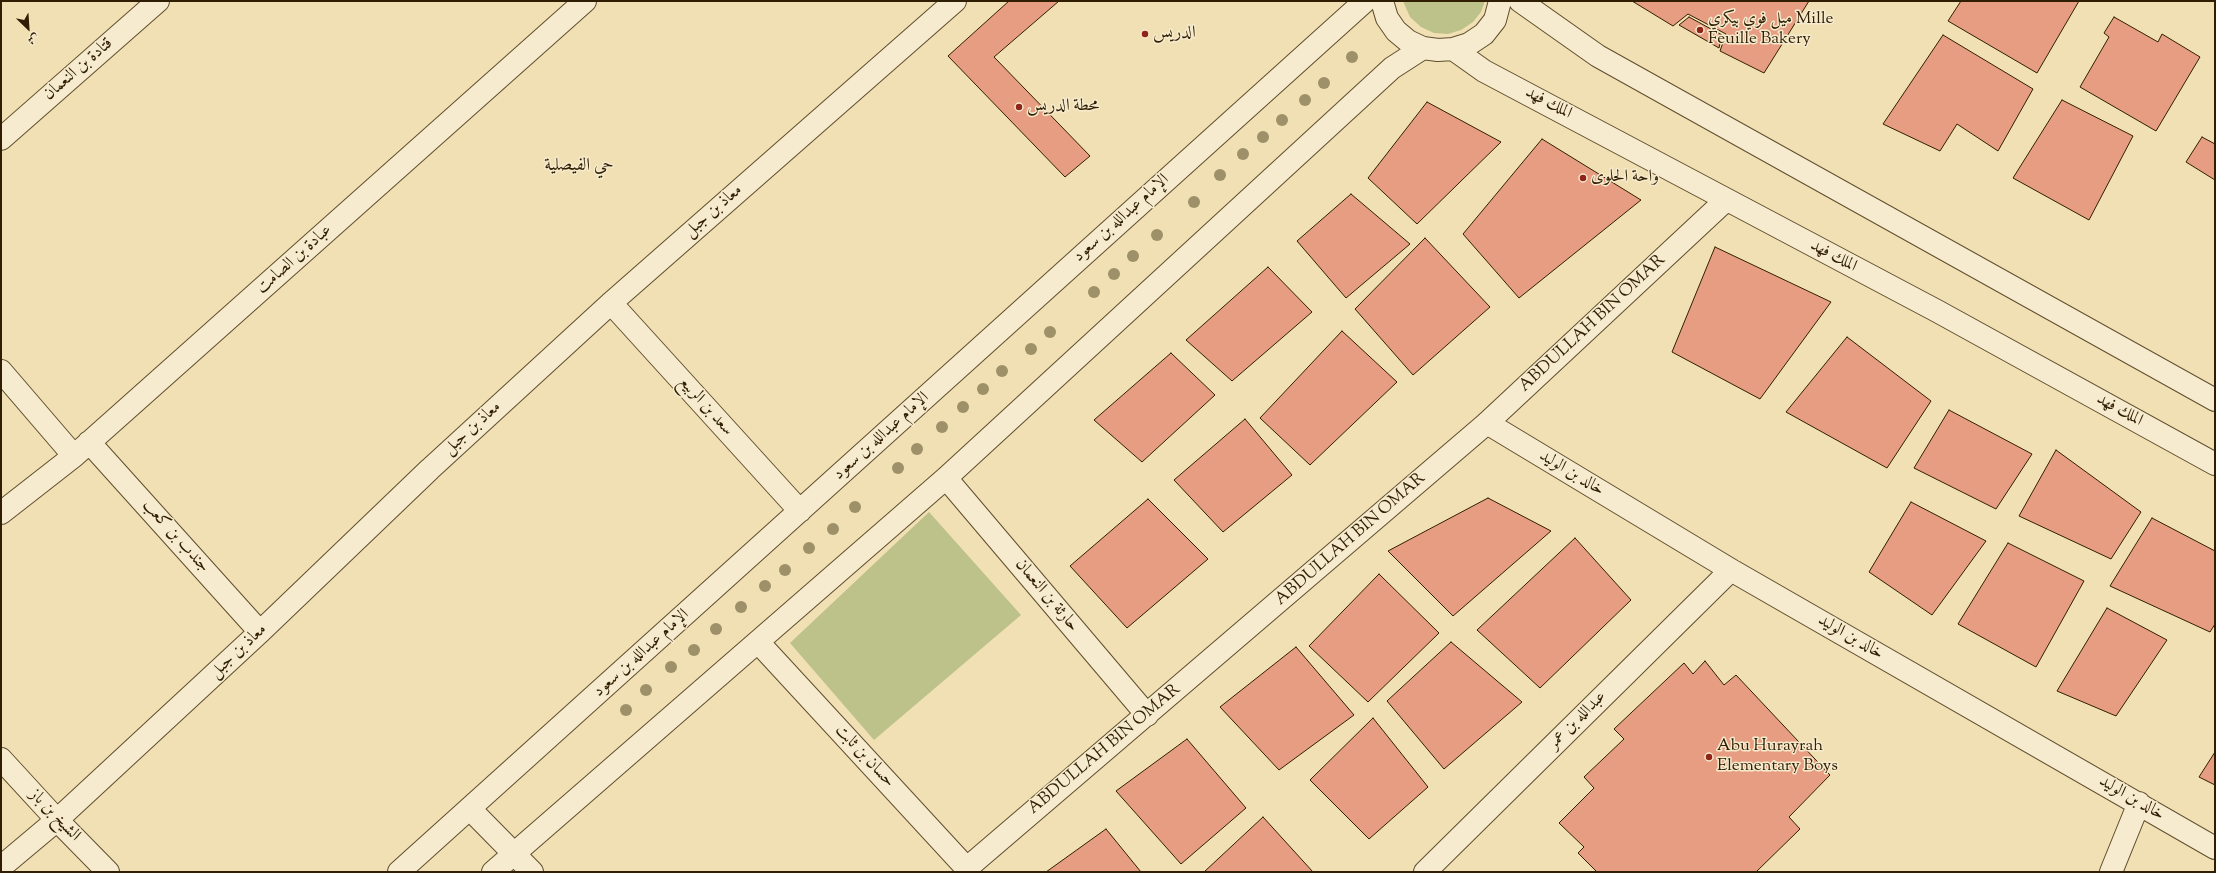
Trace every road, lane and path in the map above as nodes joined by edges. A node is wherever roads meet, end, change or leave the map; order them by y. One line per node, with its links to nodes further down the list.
1 (158, 1): 10 (street, قتادة بن النعمان)
2 (585, 1): 16 (street, عبادة بن الصامت)
3 (955, 1): 12 (street, معاذ بن جبل)
4 (1365, 1): 19 (street, الإمام عبدالله بن سعود)
5 (1382, 1): 8 (street)
6 (1500, 1): 9 (street)
7 (1520, 1): 14 (street)
8 (1423, 48): 9 (street); 18 (street)
9 (1452, 50): 11 (street, الملك فهد)
10 (1, 139)
11 (1726, 200): 15 (street, ABDULLAH BIN OMAR); 17 (street, الملك فهد)
12 (610, 303): 19 (street, سعد بن الربيع); 22 (street, معاذ بن جبل)
13 (1, 371): 16 (street, جندب بن كعب)
14 (2215, 400)
15 (1488, 424): 21 (street, خالد بن الوليد); 24 (street, ABDULLAH BIN OMAR)
16 (82, 449): 20 (street, عبادة بن الصامت); 22 (street, جندب بن كعب)
17 (2215, 464)
18 (946, 478): 23 (street); 24 (street, حارثة بن النعمان)
19 (800, 510): 27 (street, الإمام عبدالله بن سعود)
20 (1, 513)
21 (1731, 570): 26 (street, خالد بن الوليد); 37 (street, عبدالله بن عمر)
22 (260, 632): 28 (street, معاذ بن جبل)
23 (758, 642): 30 (street); 32 (street, حسان بن ثابت)
24 (1146, 715): 32 (street, ABDULLAH BIN OMAR)
25 (1, 759): 28 (street, الشيخ بن باز)
26 (2139, 804): 29 (street, خالد بن الوليد); 38 (street)
27 (470, 809): 30 (street); 34 (street, الإمام عبدالله بن سعود)
28 (57, 820): 31 (street, معاذ بن جبل); 33 (street, الشيخ بن باز)
29 (2215, 848)
30 (514, 853): 35 (street); 36 (street)
31 (1, 867)
32 (968, 870)
33 (108, 872)
34 (399, 872)
35 (493, 872)
36 (532, 872)
37 (1425, 872)
38 (2111, 872)

